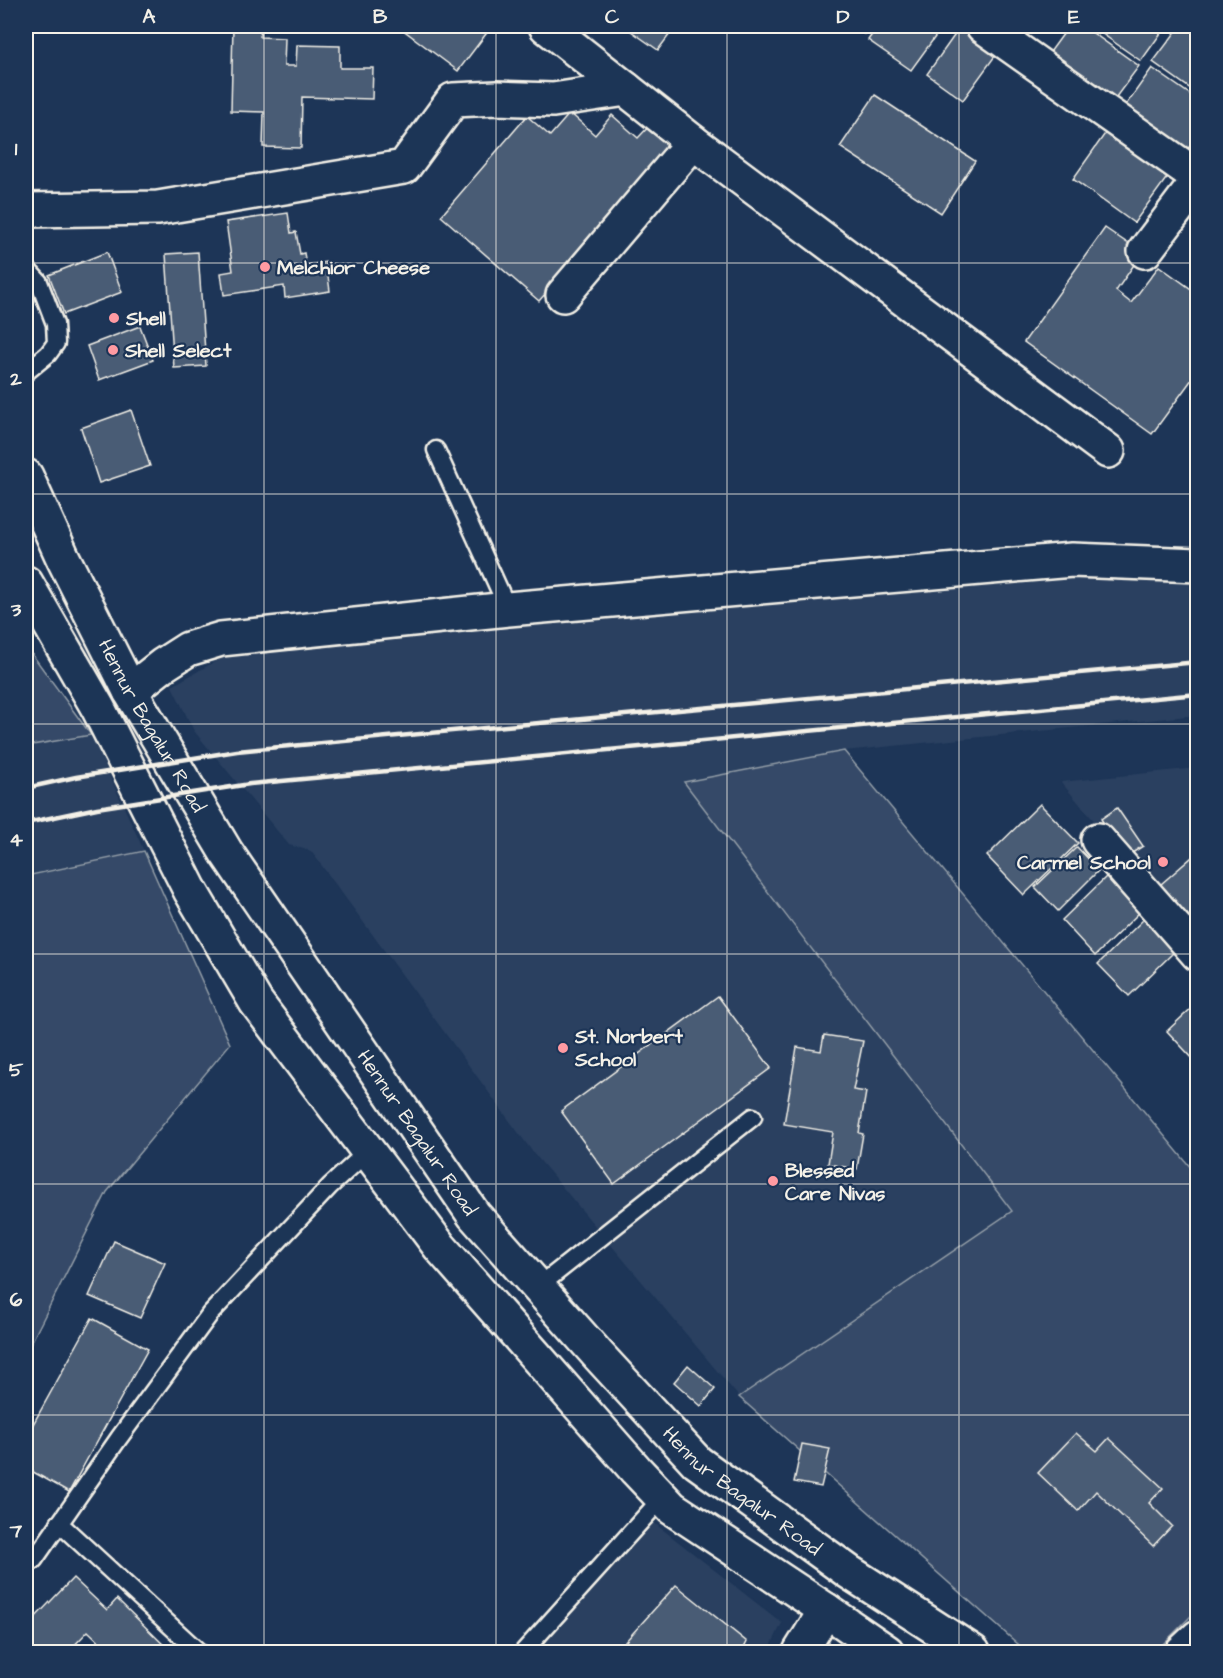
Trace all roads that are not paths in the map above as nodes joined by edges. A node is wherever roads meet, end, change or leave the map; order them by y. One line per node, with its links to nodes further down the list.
1 (546, 26): 4 (street)
2 (983, 26): 3 (street)
3 (1021, 36): 6 (street)
4 (626, 89): 5 (street); 7 (street)
5 (693, 142): 10 (street); 13 (street)
6 (1197, 179): 8 (street)
7 (26, 210)
8 (1145, 251)
9 (26, 268): 11 (lane)
10 (563, 295)
11 (26, 372)
12 (436, 450): 17 (lane)
13 (1108, 451)
14 (26, 476): 18 (street, Hennur Bagalur Road)
15 (1197, 565): 17 (street)
16 (26, 583): 22 (street, Hennur Bagalur Road)
17 (508, 609): 18 (street)
18 (130, 691): 23 (street, Hennur Bagalur Road)
19 (1098, 840): 20 (street)
20 (1197, 954)
21 (753, 1117): 23 (lane)
22 (368, 1151): 24 (street, Hennur Bagalur Road); 25 (lane)
23 (538, 1287): 33 (street, Hennur Bagalur Road)
24 (662, 1498): 27 (street, Hennur Bagalur Road); 30 (lane)
25 (59, 1523): 26 (lane); 29 (lane)
26 (34, 1560)
27 (826, 1610): 31 (street); 32 (street, Hennur Bagalur Road)
28 (1197, 1637): 34 (street)
29 (199, 1653)
30 (524, 1653)
31 (800, 1653)
32 (887, 1653)
33 (973, 1653)
34 (1182, 1653)

